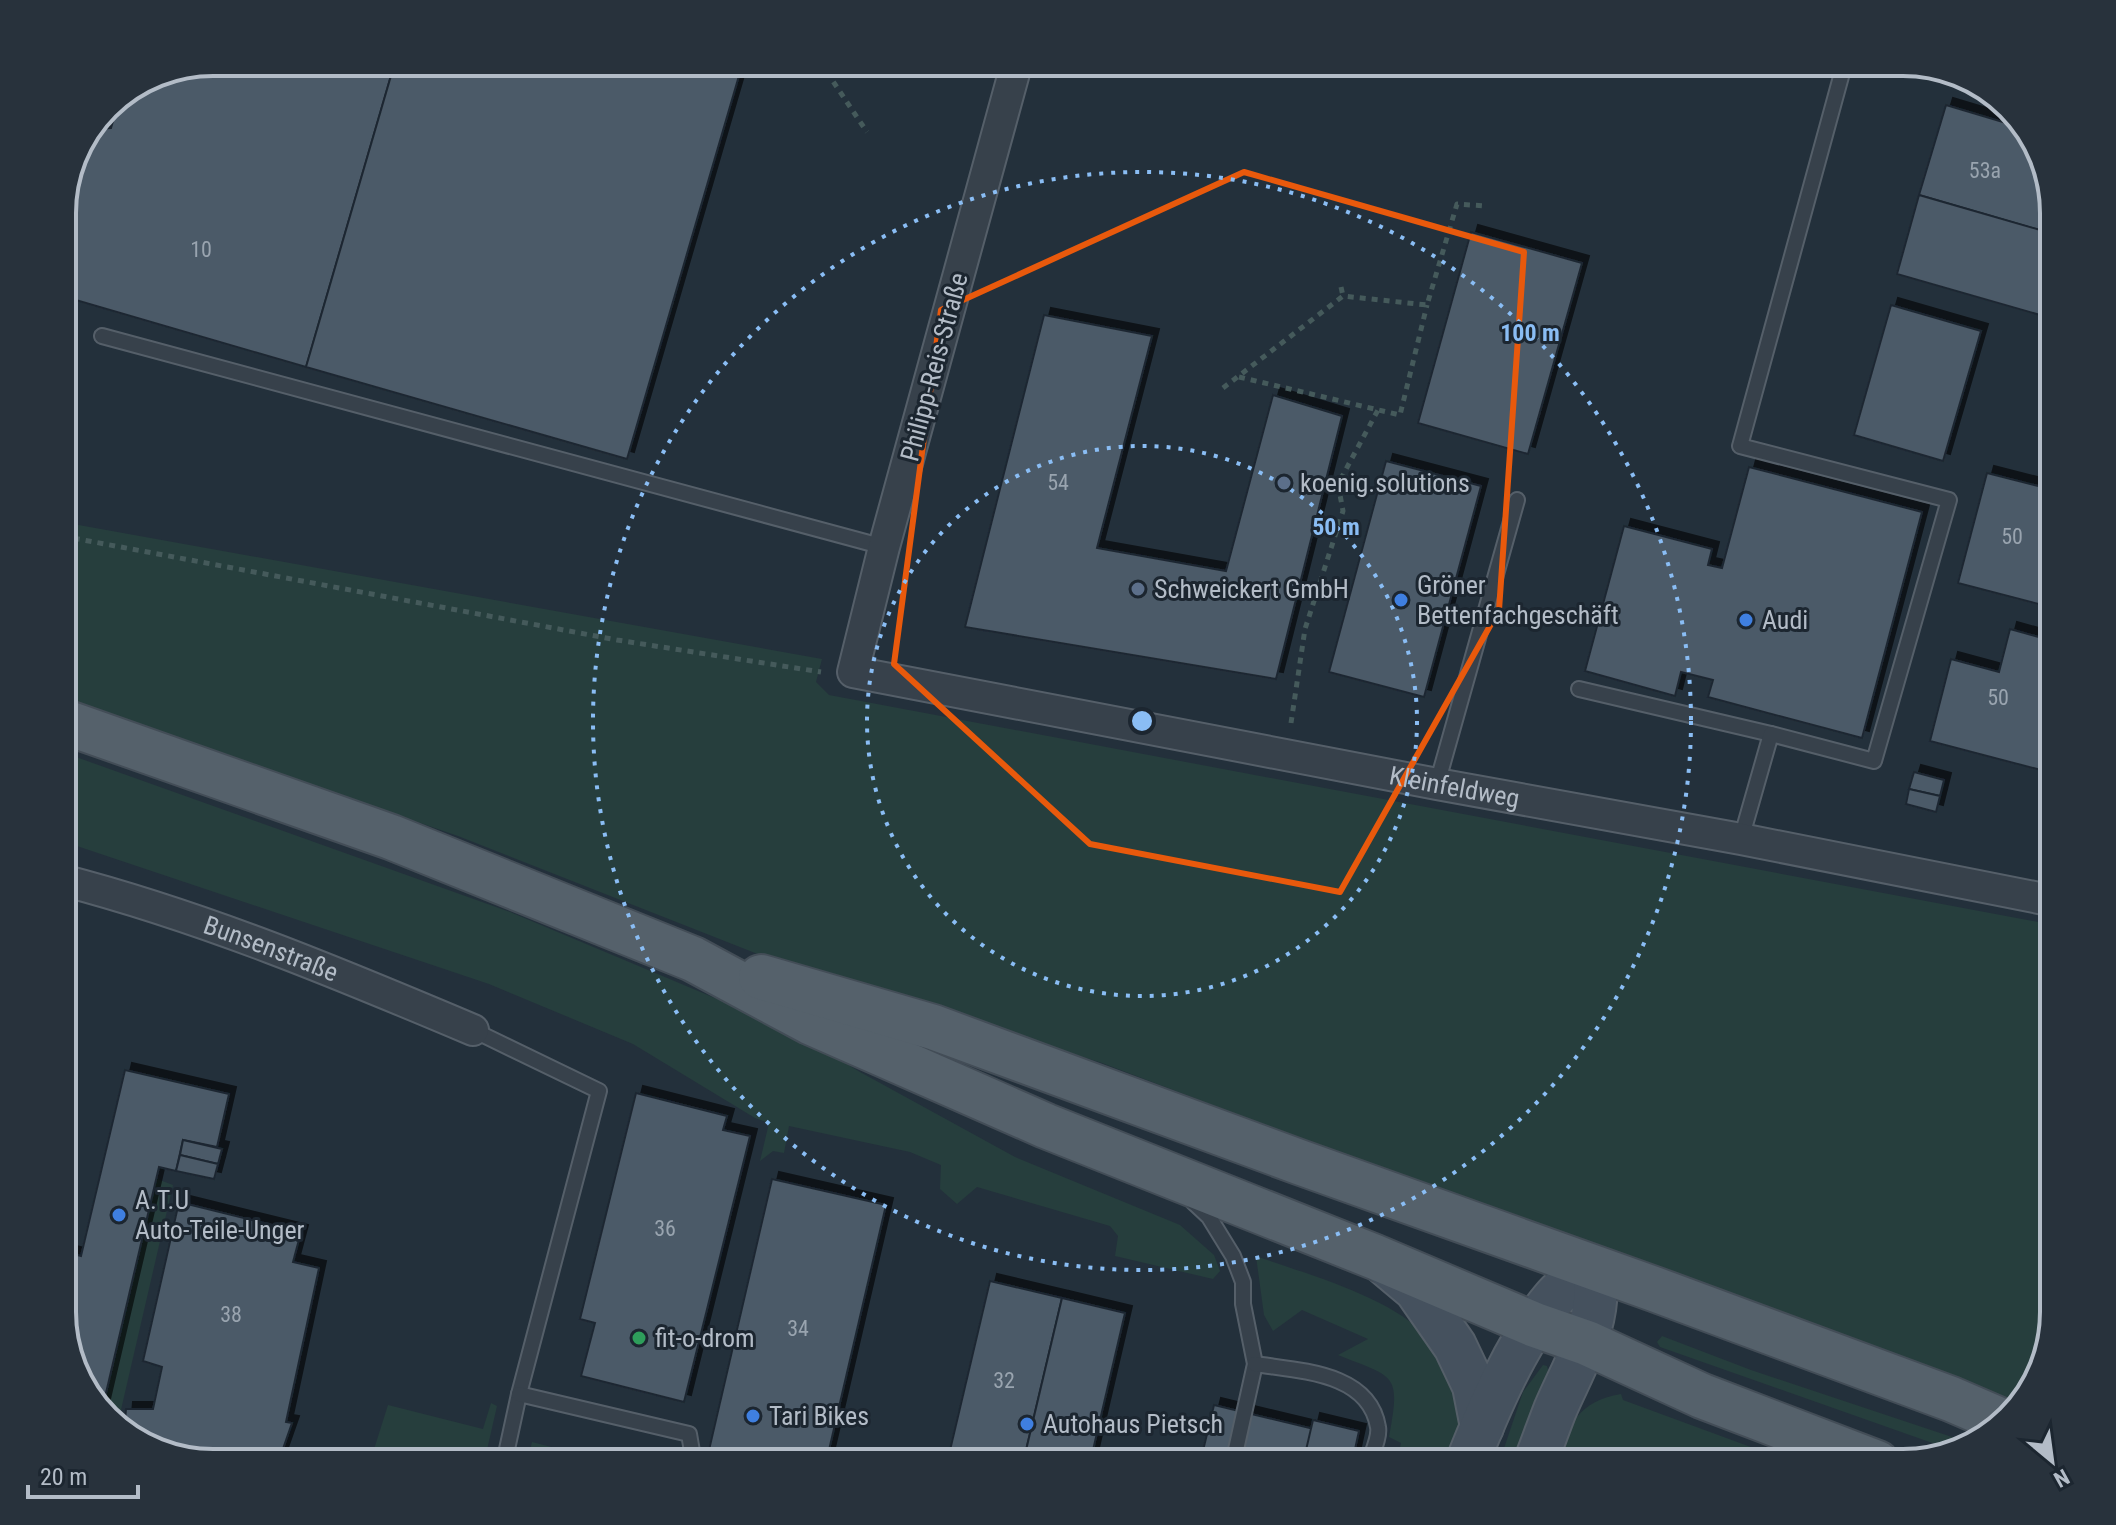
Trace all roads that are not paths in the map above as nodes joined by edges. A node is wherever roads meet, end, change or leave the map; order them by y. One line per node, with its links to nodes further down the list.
1 (1013, 76): 5 (street, Philipp-Reis-Straße)
2 (1841, 76): 9 (lane)
3 (102, 336): 5 (lane)
4 (1517, 500): 10 (lane)
5 (884, 547): 6 (street, Philipp-Reis-Straße)
6 (853, 672): 10 (street, Kleinfeldweg)
7 (1579, 689): 9 (lane)
8 (76, 726): 14 (main road)
9 (1771, 734): 11 (lane)
10 (1437, 784): 11 (street, Kleinfeldweg)
11 (1741, 839): 13 (street, Kleinfeldweg)
12 (76, 884): 15 (street, Bunsenstraße)
13 (2040, 898)
14 (693, 959): 16 (main road); 18 (main road)
15 (473, 1030): 22 (lane)
16 (1158, 1169): 17 (main road); 21 (lane)
17 (1375, 1257): 19 (main road); 24 (street)
18 (1592, 1267): 19 (street); 20 (street); 23 (main road)
19 (1535, 1325): 20 (main road); 24 (street)
20 (1587, 1343): 29 (street); 30 (main road)
21 (1255, 1364): 27 (lane); 28 (lane)
22 (519, 1394): 25 (lane); 26 (lane)
23 (1991, 1416)
24 (1474, 1445)
25 (507, 1449)
26 (692, 1449)
27 (1236, 1449)
28 (1373, 1449)
29 (1540, 1449)
30 (1840, 1449)

